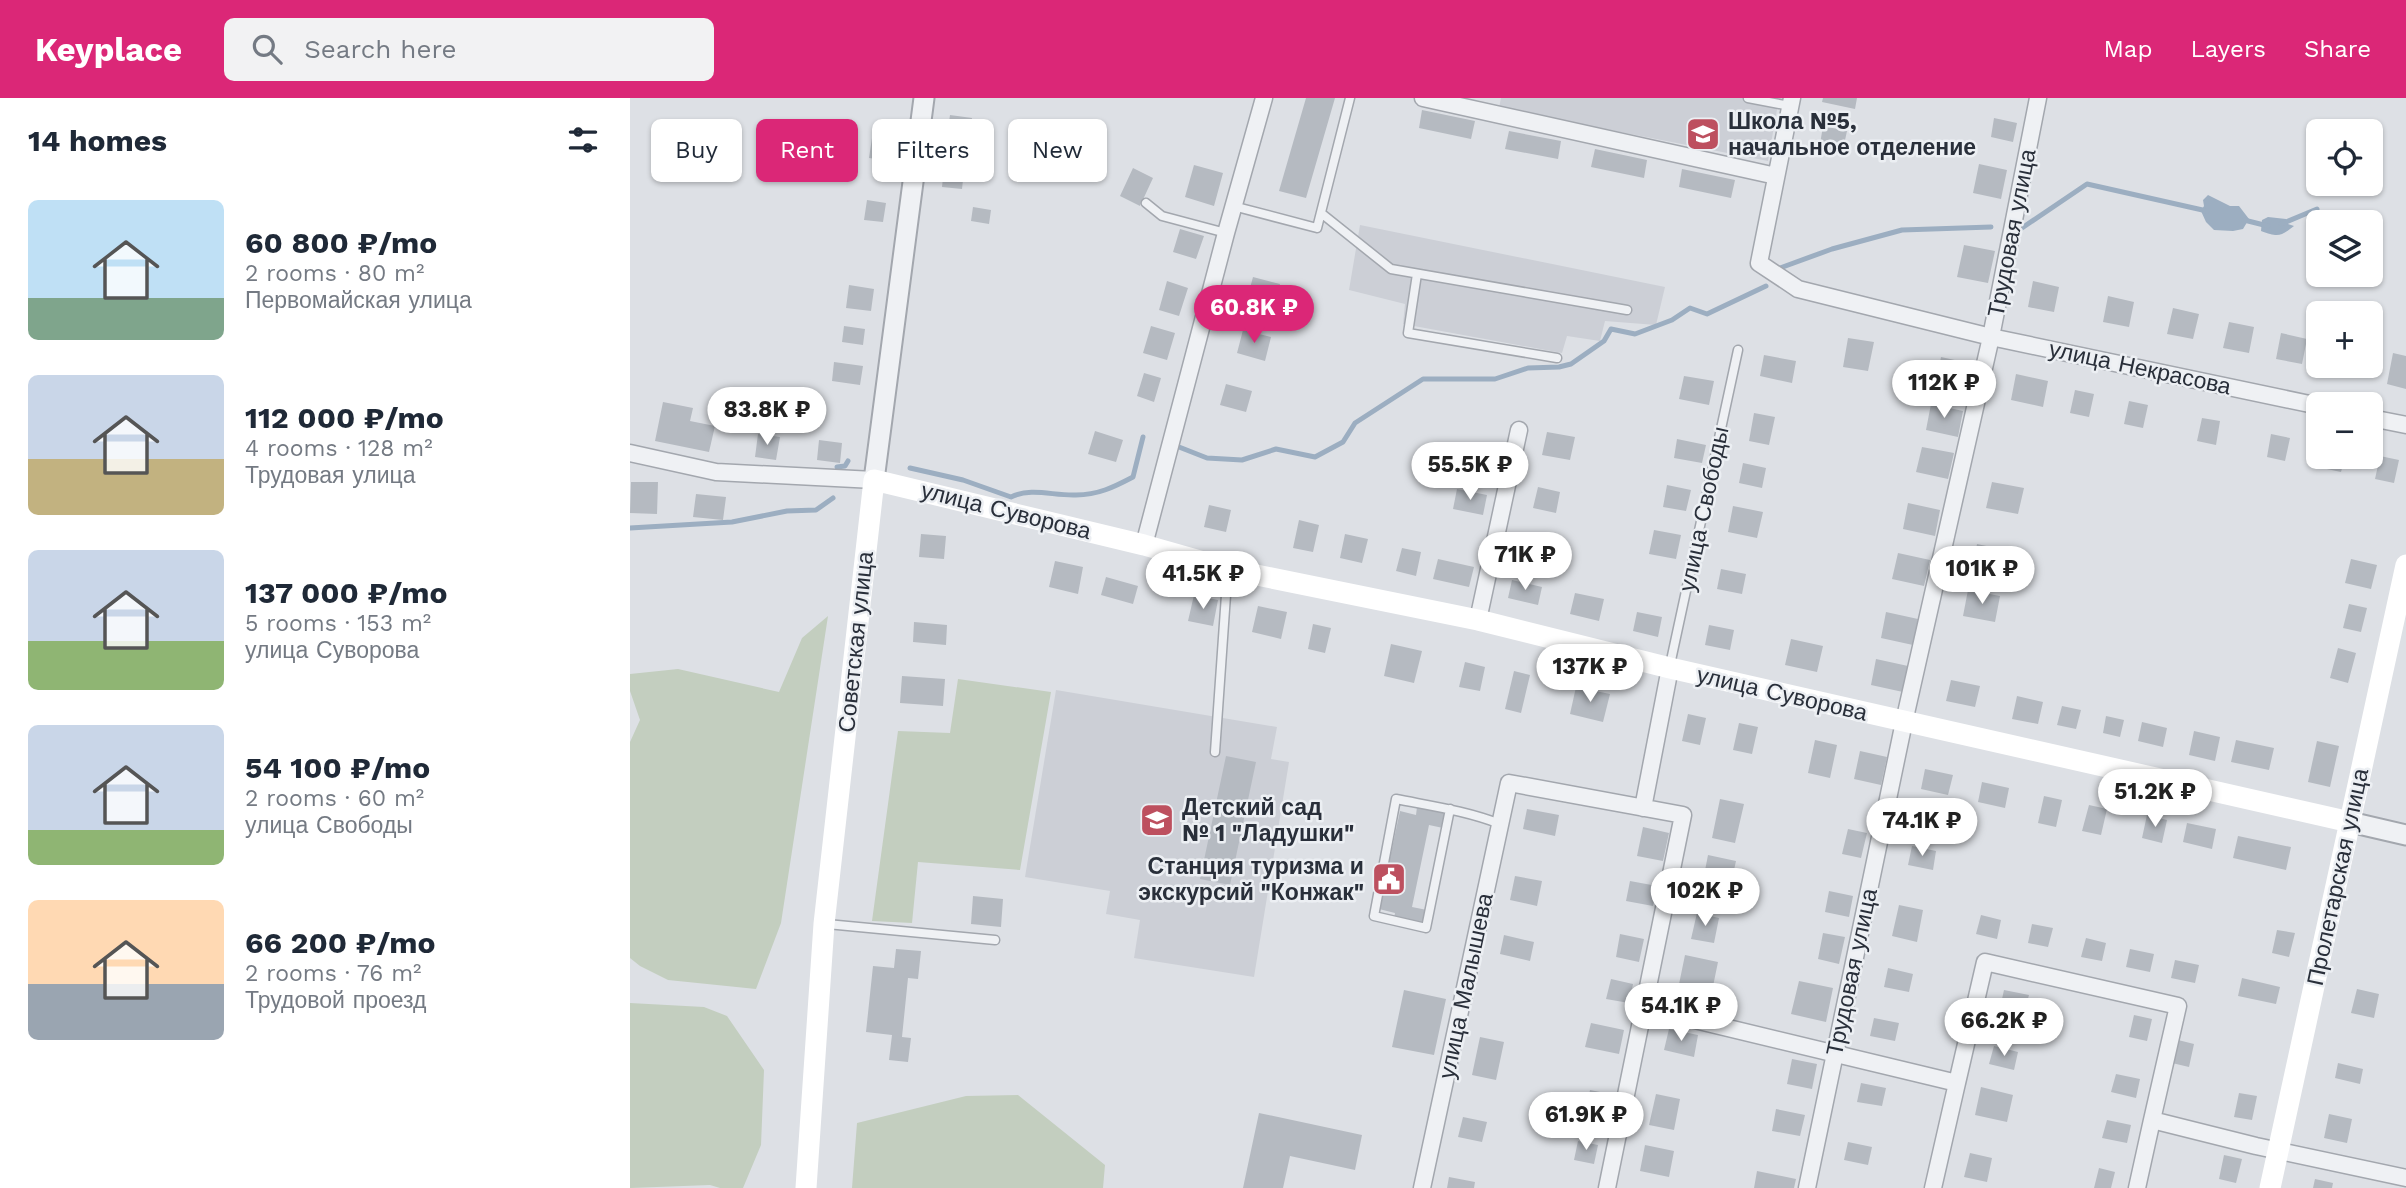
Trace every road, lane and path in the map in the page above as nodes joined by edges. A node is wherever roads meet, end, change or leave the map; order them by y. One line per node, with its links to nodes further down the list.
1 (924, 98): 23 (street, Советская улица)
2 (1264, 98): 10 (street)
3 (1350, 98): 11 (lane)
4 (1423, 98): 8 (street)
5 (1748, 98): 7 (lane)
6 (2038, 98): 15 (street, Трудовая улица)
7 (1791, 102): 8 (street)
8 (1776, 176): 15 (street, улица Некрасова)
9 (1146, 203): 12 (lane)
10 (1233, 206): 11 (lane); 12 (street)
11 (1321, 213): 13 (lane)
12 (1226, 233): 24 (street)
13 (1417, 274): 14 (lane); 17 (lane)
14 (1627, 310)
15 (1992, 337): 18 (street, улица Некрасова); 29 (street, Трудовая улица)
16 (1738, 350): 28 (lane, улица Свободы)
17 (1557, 358)
18 (2306, 404)
19 (2383, 420): 20 (street)
20 (2406, 425)
21 (1519, 430): 27 (street)
22 (630, 453): 23 (street)
23 (874, 480): 24 (main road, улица Суворова); 36 (main road, Советская улица)
24 (1144, 545): 26 (main road, улица Суворова)
25 (2406, 565): 33 (main road, Пролетарская улица)
26 (1232, 570): 27 (main road, улица Суворова); 30 (lane)
27 (1478, 620): 28 (main road, улица Суворова)
28 (1670, 668): 29 (main road, улица Суворова); 31 (street)
29 (1905, 722): 33 (main road, улица Суворова); 39 (street, Трудовая улица)
30 (1215, 752)
31 (1643, 808): 34 (street, улица Малышева); 38 (street)
32 (1450, 809): 32 (lane); 34 (lane)
33 (2350, 822): 35 (street, улица Суворова); 42 (main road, Пролетарская улица)
34 (1500, 824): 45 (street, улица Малышева)
35 (2406, 835)
36 (824, 923): 37 (lane); 44 (main road, Советская улица)
37 (995, 940)
38 (1645, 1008): 39 (street); 46 (street)
39 (1835, 1055): 40 (street); 47 (street, Трудовая улица)
40 (1957, 1083): 41 (street); 48 (street)
41 (2152, 1120): 42 (street); 49 (street)
42 (2278, 1150): 43 (street); 50 (main road, Пролетарская улица)
43 (2406, 1178)
44 (806, 1188)
45 (1422, 1188)
46 (1606, 1188)
47 (1807, 1188)
48 (1933, 1188)
49 (2137, 1188)
50 (2270, 1188)

